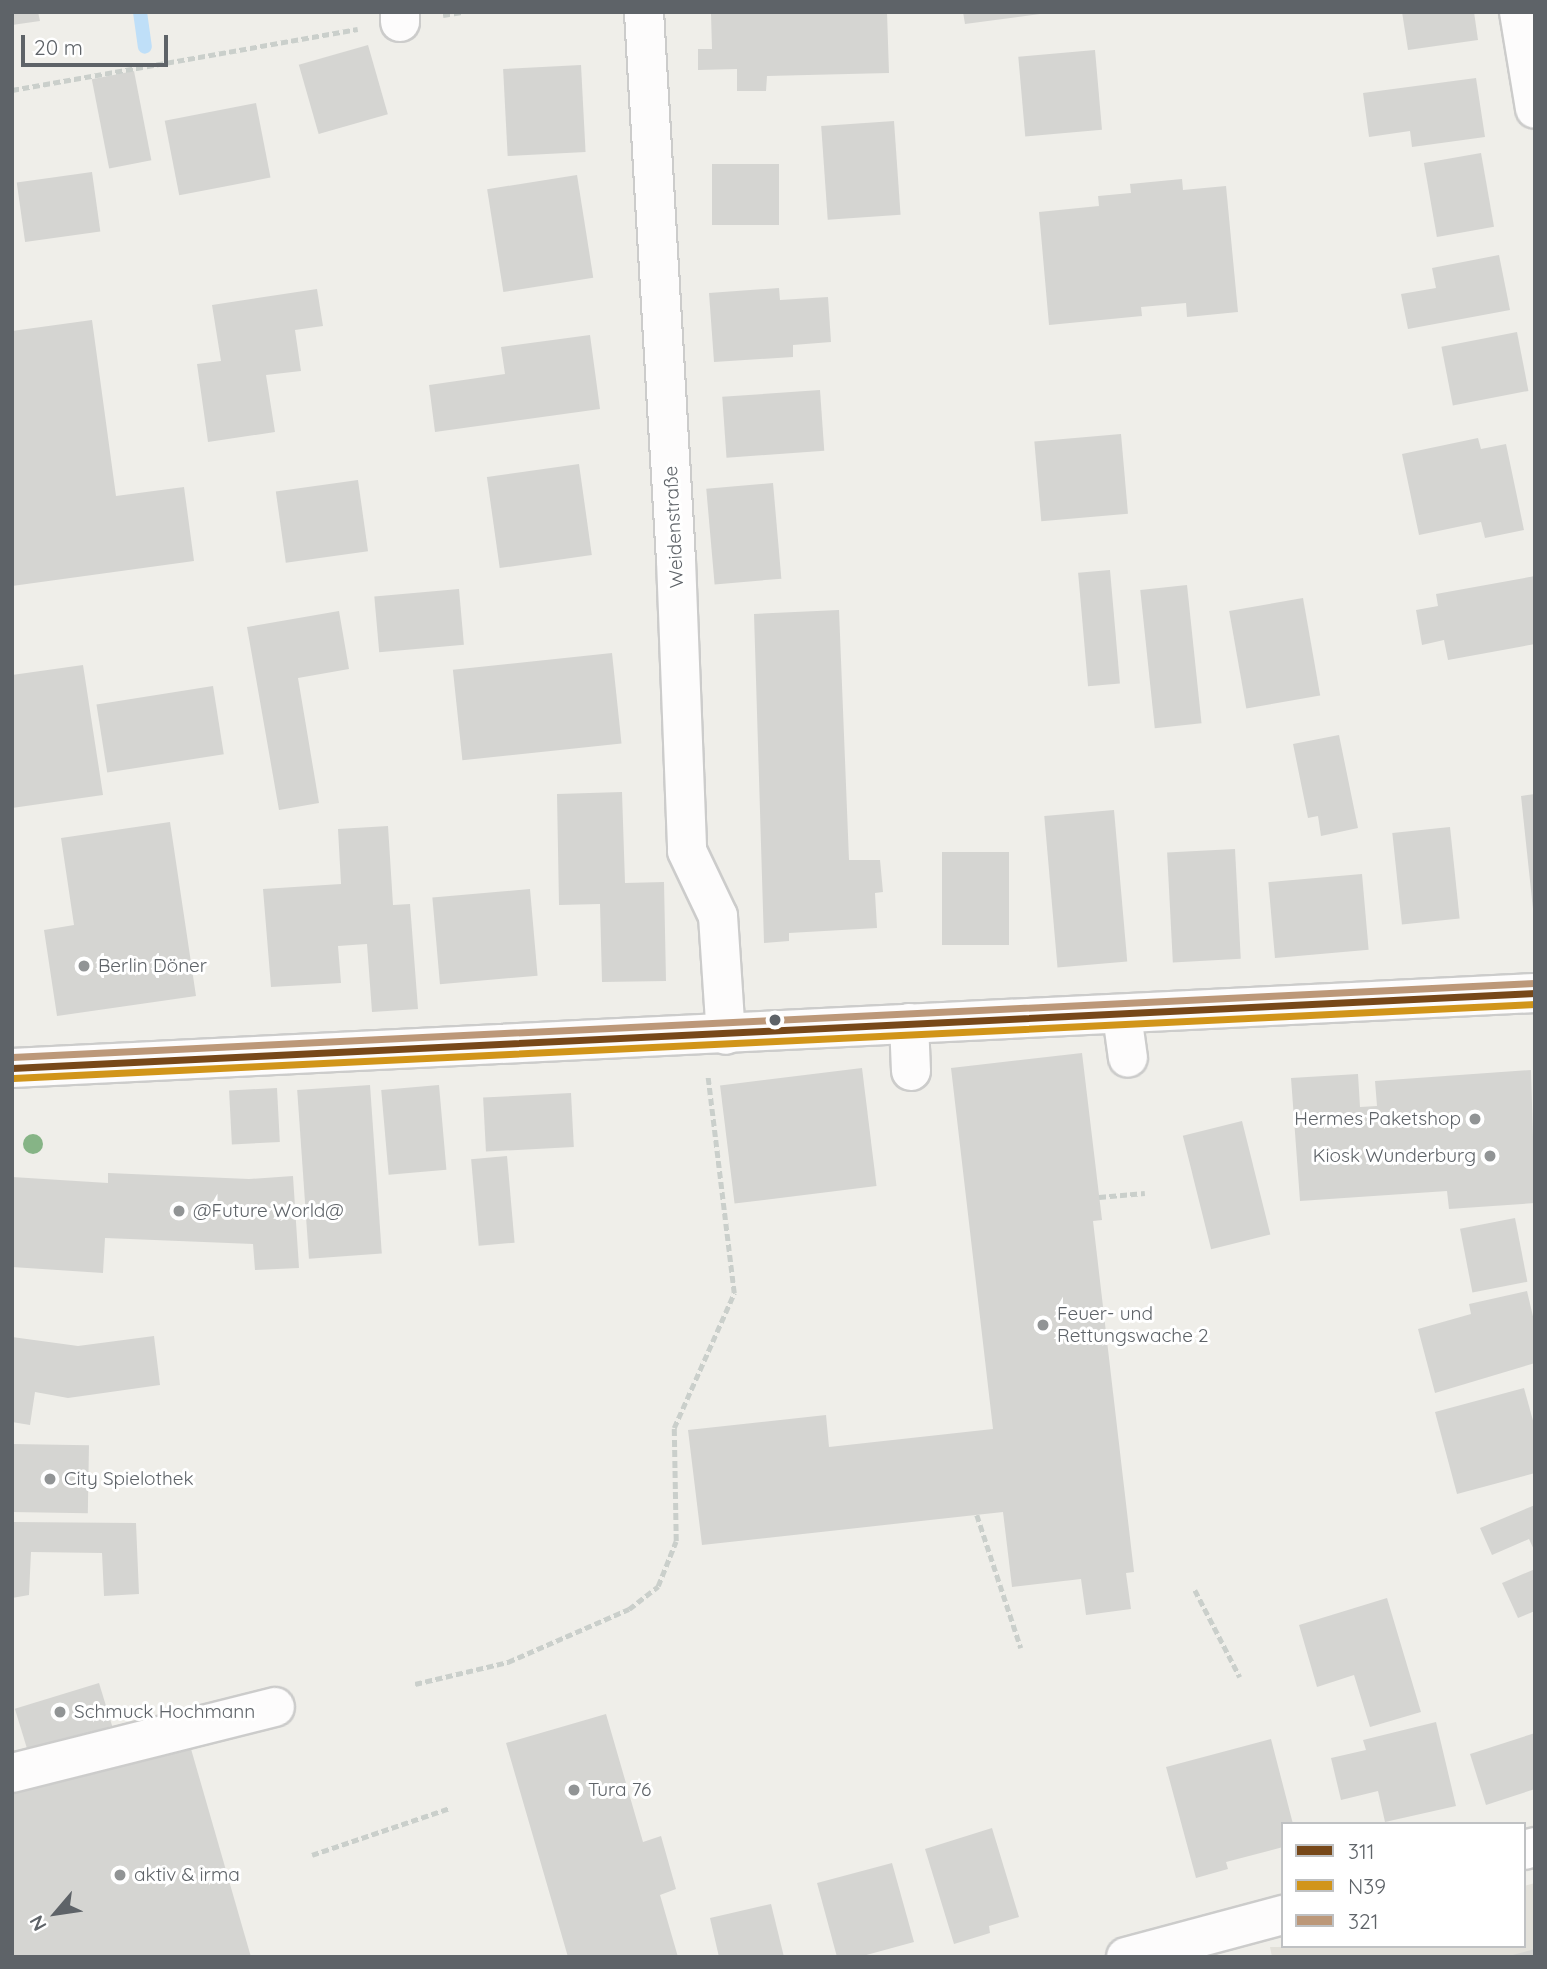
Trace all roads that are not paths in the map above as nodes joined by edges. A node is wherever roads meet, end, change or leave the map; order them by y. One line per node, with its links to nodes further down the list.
1 (644, 12): 7 (street, Weidenstraße)
2 (1519, 12): 3 (street)
3 (1535, 109)
4 (1535, 993): 5 (street)
5 (1122, 1015): 6 (street); 8 (street)
6 (909, 1023): 7 (street); 10 (street)
7 (714, 1036): 9 (street)
8 (1128, 1058)
9 (12, 1069)
10 (911, 1071)
11 (275, 1707): 12 (street)
12 (12, 1773)
13 (1281, 1916): 14 (street)
14 (1126, 1957)

